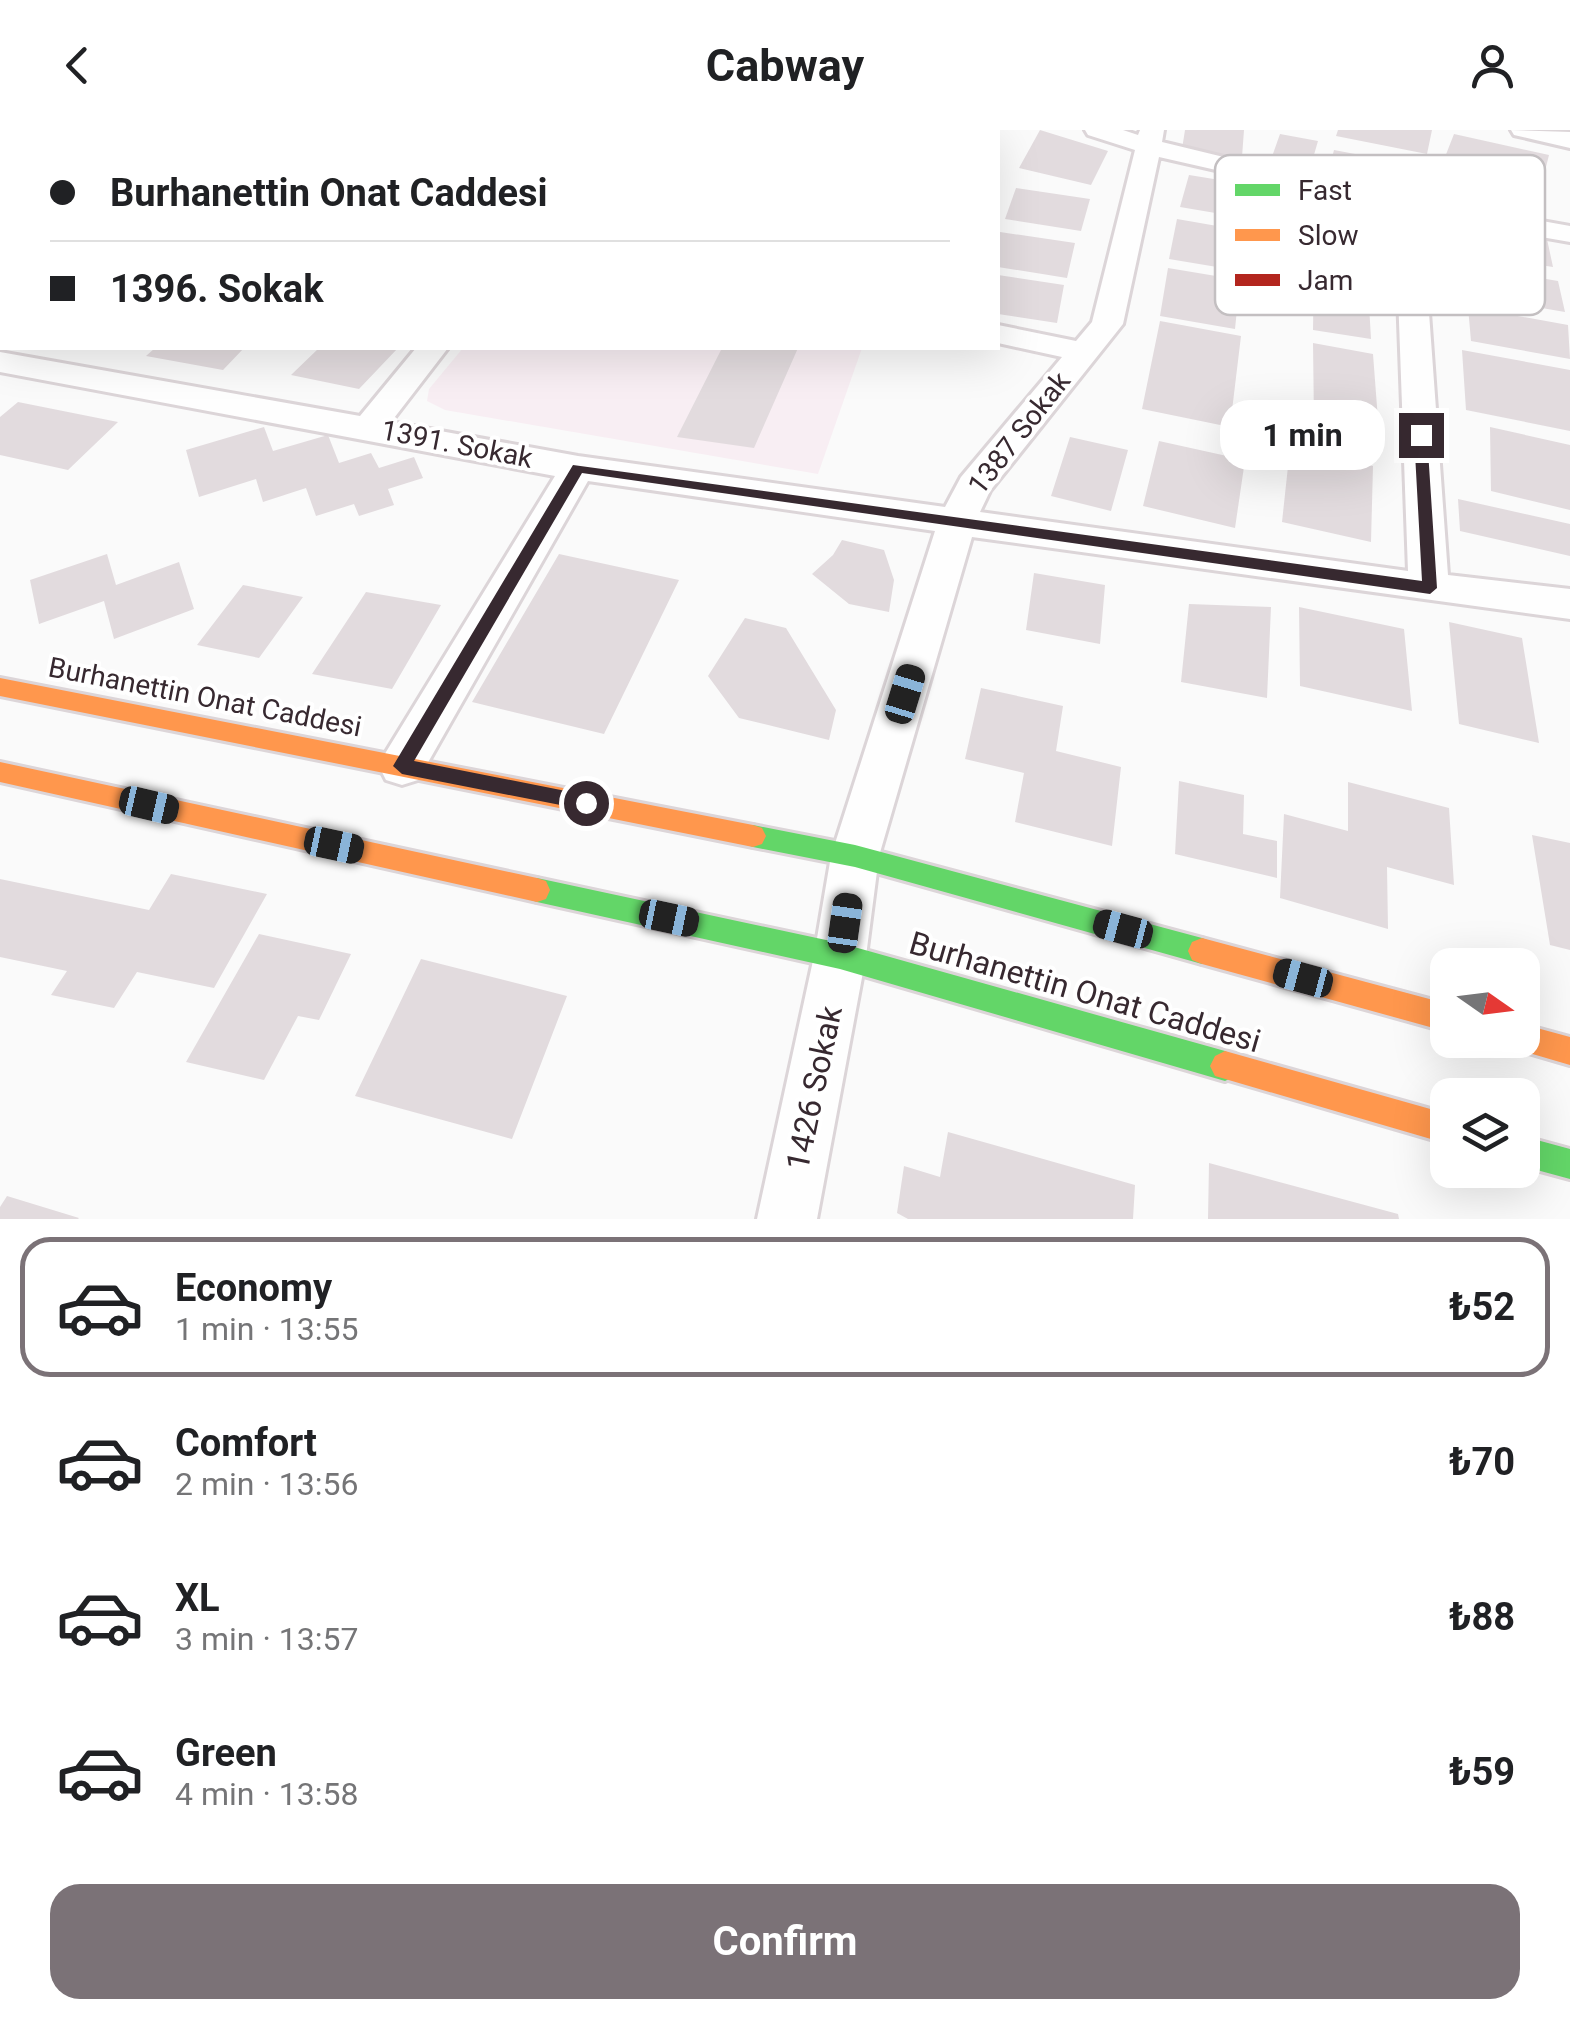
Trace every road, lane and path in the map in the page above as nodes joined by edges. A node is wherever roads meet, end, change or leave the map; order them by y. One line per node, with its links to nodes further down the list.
1 (1097, 130): 3 (street)
2 (1523, 130): 4 (street)
3 (1150, 138): 5 (street); 12 (street, 1387 Sokak)
4 (1570, 140)
5 (1215, 155)
6 (1545, 230): 7 (street)
7 (1570, 234)
8 (1414, 315): 18 (street)
9 (1000, 334): 12 (street)
10 (115, 350): 14 (street)
11 (430, 350): 15 (street)
12 (1082, 352): 17 (street, 1387 Sokak)
13 (0, 362): 14 (street, 1391. Sokak)
14 (90, 376): 15 (street, 1391. Sokak)
15 (369, 427): 16 (street, 1391. Sokak)
16 (578, 468): 17 (street, 1391. Sokak); 21 (street)
17 (958, 519): 18 (street, 1391. Sokak); 23 (street, 1387 Sokak)
18 (1430, 588): 19 (street, 1391. Sokak)
19 (1570, 604)
20 (0, 687): 21 (main road, Burhanettin Onat Caddesi)
21 (402, 766): 23 (main road, Burhanettin Onat Caddesi)
22 (0, 772): 24 (main road, Burhanettin Onat Caddesi)
23 (855, 856): 24 (street, 1387 Sokak); 25 (main road, Burhanettin Onat Caddesi)
24 (840, 956): 28 (main road, Burhanettin Onat Caddesi); 31 (street, 1426 Sokak)
25 (1430, 1013)
26 (1540, 1043): 27 (main road)
27 (1570, 1051)
28 (1430, 1125)
29 (1540, 1156): 30 (main road)
30 (1570, 1164)
31 (787, 1219)

